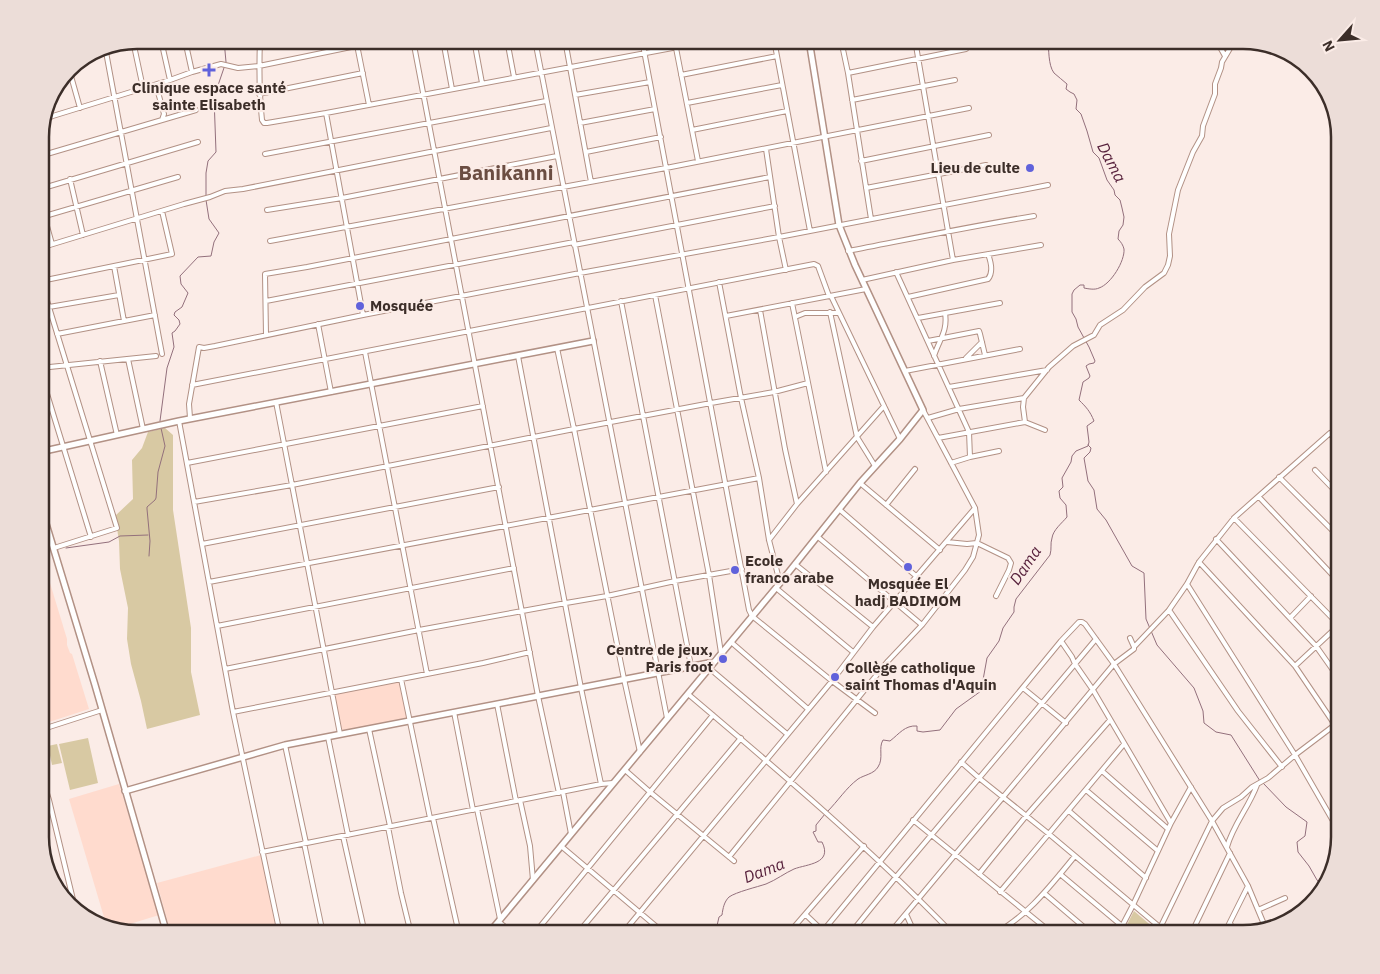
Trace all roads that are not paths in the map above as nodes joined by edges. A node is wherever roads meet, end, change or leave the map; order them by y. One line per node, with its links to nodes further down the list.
1 (135, 49): 44 (street)
2 (163, 49): 37 (street)
3 (187, 49): 30 (street)
4 (259, 49): 28 (street)
5 (328, 49): 28 (street)
6 (358, 49): 31 (street)
7 (415, 49): 47 (street)
8 (445, 49): 45 (street)
9 (476, 49): 40 (street)
10 (509, 49): 36 (street)
11 (536, 49): 32 (street)
12 (567, 49): 29 (street)
13 (644, 49): 24 (street)
14 (671, 49): 24 (street)
15 (676, 49): 34 (street)
16 (776, 49): 25 (street)
17 (810, 49): 71 (street)
18 (843, 49): 33 (street)
19 (916, 49): 27 (street)
20 (966, 49): 27 (street)
21 (1221, 49): 26 (street)
22 (1229, 49): 26 (street)
23 (106, 54): 49 (street)
24 (645, 54): 29 (street); 39 (street)
25 (777, 56): 34 (street); 42 (street)
26 (1225, 56): 188 (street)
27 (918, 58): 33 (street); 43 (street)
28 (258, 66): 30 (street); 46 (street)
29 (570, 67): 32 (street); 48 (street)
30 (192, 72): 37 (street)
31 (363, 73): 46 (street); 53 (street)
32 (540, 73): 36 (street); 51 (street)
33 (848, 73): 50 (street)
34 (681, 74): 52 (street)
35 (71, 77): 54 (street)
36 (514, 77): 40 (street)
37 (170, 80): 41 (street)
38 (955, 80): 43 (street)
39 (650, 82): 48 (street); 56 (street)
40 (482, 83): 45 (street)
41 (156, 85): 44 (street); 62 (street)
42 (782, 85): 52 (street); 58 (street)
43 (922, 86): 50 (street); 60 (street)
44 (143, 88): 49 (street)
45 (452, 89): 47 (street)
46 (259, 94): 59 (street)
47 (423, 95): 53 (street); 63 (street)
48 (575, 95): 64 (street)
49 (114, 97): 54 (street); 68 (street)
50 (852, 100): 67 (street)
51 (546, 102): 63 (street); 65 (street)
52 (687, 103): 66 (street)
53 (369, 105): 59 (street)
54 (80, 108): 61 (street)
55 (969, 108): 60 (street)
56 (655, 109): 64 (street); 70 (street)
57 (196, 110): 62 (street)
58 (787, 111): 66 (street); 74 (street)
59 (326, 114): 73 (street)
60 (928, 116): 67 (street); 75 (street)
61 (51, 117)
62 (162, 120): 68 (street)
63 (429, 123): 73 (street); 77 (street)
64 (580, 123): 78 (street)
65 (551, 128): 77 (street); 81 (street)
66 (692, 130): 83 (street)
67 (857, 130): 71 (street); 82 (street)
68 (121, 132): 79 (street); 84 (street)
69 (989, 135): 75 (street)
70 (661, 137): 78 (street); 86 (street)
71 (825, 137): 74 (street); 113 (street)
72 (198, 142): 84 (street)
73 (331, 142): 80 (street); 87 (street)
74 (794, 144): 76 (street); 115 (street)
75 (933, 146): 82 (street); 88 (street)
76 (766, 149): 83 (street); 90 (street)
77 (434, 151): 87 (street); 92 (street)
78 (586, 152): 93 (street)
79 (49, 153)
80 (266, 154)
81 (557, 156): 92 (street); 96 (street)
82 (861, 161): 97 (street)
83 (698, 162): 86 (street)
84 (127, 163): 91 (street); 98 (street)
85 (986, 166): 88 (street)
86 (666, 168): 93 (street); 99 (street)
87 (336, 169): 100 (street); 106 (street)
88 (938, 174): 97 (street); 101 (street)
89 (178, 177): 98 (street)
90 (770, 177): 99 (street); 102 (street)
91 (70, 179): 95 (street); 103 (street)
92 (439, 179): 100 (street); 104 (street)
93 (591, 182): 96 (street)
94 (1048, 185): 101 (street)
95 (49, 186)
96 (563, 186): 104 (street); 108 (street)
97 (866, 188): 111 (street)
98 (132, 192): 103 (street); 110 (street)
99 (672, 197): 108 (street); 112 (street)
100 (342, 198): 105 (street); 114 (street)
101 (943, 205): 111 (street); 117 (street)
102 (775, 206): 112 (street); 119 (street)
103 (77, 207): 107 (street); 118 (street)
104 (445, 208): 114 (street); 120 (street)
105 (267, 210)
106 (162, 211): 110 (street); 130 (street)
107 (49, 215)
108 (569, 216): 120 (street); 122 (street)
109 (1034, 216): 117 (street)
110 (137, 218): 118 (street); 130 (street)
111 (871, 219): 113 (street)
112 (677, 225): 122 (street); 128 (street)
113 (839, 225): 115 (street); 126 (street)
114 (347, 227): 121 (street); 129 (street)
115 (810, 231): 119 (street)
116 (49, 232): 123 (street)
117 (949, 232): 126 (street); 131 (street)
118 (83, 235): 123 (street)
119 (780, 237): 128 (street); 134 (street)
120 (451, 238): 129 (street); 132 (street)
121 (270, 241)
122 (574, 243): 132 (street); 136 (street)
123 (52, 244): 125 (street)
124 (1041, 244): 127 (street)
125 (49, 245)
126 (848, 251): 138 (street)
127 (988, 254): 131 (street); 147 (street)
128 (683, 255): 136 (street); 141 (street)
129 (352, 257): 140 (street); 148 (street)
130 (145, 260): 133 (street); 158 (street)
131 (953, 260): 135 (street)
132 (455, 264): 140 (street); 146 (street)
133 (114, 266): 137 (street); 143 (street)
134 (786, 270): 139 (street); 145 (street)
135 (896, 272): 138 (street); 147 (street)
136 (580, 274): 146 (street); 153 (street)
137 (49, 278)
138 (862, 280): 142 (street)
139 (719, 282): 141 (street); 160 (street)
140 (357, 283): 148 (street); 159 (street)
141 (689, 288): 144 (street); 200 (street)
142 (866, 289): 145 (street); 189 (street)
143 (119, 294): 152 (street); 163 (street)
144 (655, 295): 149 (street); 204 (street)
145 (830, 296): 150 (street); 156 (street)
146 (461, 297): 159 (street); 165 (street)
147 (908, 297): 162 (street)
148 (266, 301): 167 (street)
149 (621, 301): 153 (street); 206 (street)
150 (792, 303): 154 (street); 161 (street)
151 (1000, 303): 157 (street)
152 (49, 307): 166 (street)
153 (587, 308): 165 (street); 169 (street)
154 (760, 310): 160 (street); 195 (street)
155 (830, 312): 156 (street); 161 (street); 220 (street)
156 (838, 312): 202 (street)
157 (945, 313): 162 (street); 168 (street)
158 (155, 315): 163 (street); 175 (street)
159 (363, 316): 164 (street)
160 (726, 316): 196 (street)
161 (795, 317): 190 (street)
162 (918, 318): 170 (street)
163 (124, 321): 166 (street)
164 (318, 324): 167 (street); 181 (street)
165 (469, 330): 174 (street); 184 (street)
166 (57, 334): 186 (street)
167 (266, 335): 192 (street)
168 (942, 338): 170 (street); 171 (street); 179 (street)
169 (593, 341): 172 (street); 210 (street)
170 (928, 341): 179 (street)
171 (982, 342): 176 (street); 182 (street)
172 (557, 348): 178 (street); 214 (street)
173 (1020, 349): 176 (street)
174 (365, 352): 181 (street); 191 (street)
175 (162, 354)
176 (985, 355): 182 (street)
177 (156, 356): 180 (street)
178 (518, 356): 184 (street); 219 (street)
179 (934, 356): 185 (street)
180 (128, 358): 183 (street); 213 (street)
181 (325, 359): 192 (street); 194 (street)
182 (965, 359): 185 (street)
183 (100, 362): 186 (street); 218 (street)
184 (475, 364): 191 (street); 201 (street)
185 (938, 364): 189 (street); 193 (street)
186 (67, 365): 187 (street); 223 (street)
187 (49, 368)
188 (1047, 370): 193 (street); 197 (street)
189 (905, 371): 205 (street)
190 (808, 383): 195 (street); 236 (street)
191 (371, 384): 194 (street); 212 (street)
192 (192, 385): 207 (street)
193 (949, 387): 203 (street)
194 (331, 392): 199 (street)
195 (774, 392): 196 (street); 249 (street)
196 (740, 398): 200 (street); 238 (street)
197 (1024, 398): 203 (street); 211 (street)
198 (49, 400): 226 (street)
199 (276, 402): 207 (street); 224 (street)
200 (711, 403): 204 (street); 240 (street)
201 (483, 406): 212 (street); 225 (street)
202 (884, 406): 220 (street); 222 (street)
203 (959, 409): 208 (street); 216 (street)
204 (677, 410): 206 (street); 244 (street)
205 (923, 410): 208 (street); 222 (street)
206 (643, 416): 210 (street); 245 (street)
207 (190, 418): 209 (street)
208 (928, 418): 221 (street)
209 (179, 421): 213 (street); 230 (street)
210 (609, 422): 214 (street); 248 (street)
211 (1025, 422): 215 (street); 216 (street)
212 (380, 426): 224 (street); 232 (street)
213 (142, 429): 218 (street)
214 (574, 429): 219 (street); 253 (street)
215 (1045, 430)
216 (969, 432): 221 (street); 229 (street)
217 (1331, 434): 237 (street)
218 (117, 435): 223 (street)
219 (534, 437): 225 (street); 255 (street)
220 (856, 438): 233 (street); 236 (street)
221 (938, 438): 231 (street)
222 (900, 439): 233 (street)
223 (90, 441): 226 (street); 261 (street)
224 (284, 444): 230 (street); 241 (street)
225 (491, 446): 232 (street); 242 (street)
226 (63, 447): 227 (street); 261 (street)
227 (49, 450)
228 (1000, 451): 229 (street)
229 (970, 457): 231 (street)
230 (187, 463): 247 (street)
231 (951, 463): 252 (street)
232 (387, 466): 241 (street); 251 (street)
233 (875, 466): 239 (street)
234 (915, 469): 250 (street)
235 (1315, 470): 243 (street)
236 (826, 472): 249 (street)
237 (1279, 477): 246 (street); 259 (street)
238 (759, 478): 240 (street); 264 (street)
239 (860, 483): 250 (street); 254 (street)
240 (726, 484): 244 (street); 275 (street)
241 (292, 485): 247 (street); 257 (street)
242 (498, 486): 251 (street); 258 (street)
243 (1331, 487)
244 (693, 490): 245 (street); 277 (street)
245 (659, 497): 248 (street); 280 (street)
246 (1259, 497): 256 (street); 276 (street)
247 (194, 502): 267 (street)
248 (625, 503): 253 (street); 284 (street)
249 (797, 504): 264 (street)
250 (886, 505): 270 (street)
251 (395, 506): 257 (street); 268 (street)
252 (975, 508): 265 (street); 266 (street)
253 (590, 510): 255 (street); 285 (street)
254 (840, 510): 262 (street); 278 (street)
255 (549, 518): 258 (street); 288 (street)
256 (1234, 518): 263 (street); 287 (street)
257 (300, 525): 267 (street); 273 (street)
258 (506, 526): 268 (street); 274 (street)
259 (1331, 529)
260 (49, 532): 269 (street)
261 (91, 537): 269 (street)
262 (818, 537): 272 (street); 289 (street)
263 (1216, 539): 271 (street); 295 (street)
264 (768, 540): 282 (street)
265 (947, 542): 266 (street); 270 (street)
266 (978, 543): 286 (street); 297 (street)
267 (202, 544): 279 (street)
268 (402, 546): 273 (street); 283 (street)
269 (54, 548): 334 (street)
270 (940, 550): 278 (street)
271 (1199, 562): 281 (street); 315 (street)
272 (795, 563): 282 (street); 298 (street)
273 (307, 564): 279 (street); 290 (street)
274 (514, 568): 283 (street); 292 (street)
275 (742, 569): 277 (street); 293 (street)
276 (1331, 573)
277 (709, 576): 280 (street); 310 (street)
278 (916, 576): 289 (street)
279 (209, 582): 296 (street)
280 (675, 582): 284 (street); 314 (street)
281 (1187, 584): 291 (street); 354 (street)
282 (778, 585): 293 (street); 309 (street)
283 (411, 589): 290 (street); 299 (street)
284 (642, 589): 285 (street); 319 (street)
285 (607, 596): 288 (street); 322 (street)
286 (996, 596)
287 (1311, 596): 294 (street); 295 (street)
288 (566, 602): 292 (street); 324 (street)
289 (895, 602): 297 (street); 298 (street)
290 (316, 607): 296 (street); 307 (street)
291 (1169, 610): 305 (street); 358 (street)
292 (522, 611): 299 (street); 308 (street)
293 (752, 616): 304 (street); 323 (street)
294 (1331, 616)
295 (1290, 618): 306 (street)
296 (217, 626): 318 (street)
297 (922, 626): 330 (street)
298 (873, 627): 309 (street)
299 (419, 630): 307 (street); 320 (street)
300 (1331, 633): 306 (street)
301 (1130, 638): 305 (street)
302 (1096, 639): 303 (street); 312 (street); 313 (street)
303 (1062, 641): 312 (street); 325 (street)
304 (731, 642): 310 (street); 333 (street)
305 (1134, 646): 313 (street)
306 (1316, 646): 315 (street); 316 (street)
307 (324, 649): 318 (street); 327 (street)
308 (530, 652): 320 (street); 329 (street)
309 (853, 652): 323 (street)
310 (722, 654): 311 (street)
311 (714, 662): 314 (street); 317 (street)
312 (1075, 664): 326 (street); 331 (street)
313 (1114, 664): 326 (street); 366 (street)
314 (691, 666): 319 (street)
315 (1295, 666): 340 (street)
316 (1331, 667)
317 (710, 668): 328 (street); 348 (street)
318 (225, 669): 335 (street)
319 (658, 673): 322 (street); 339 (street)
320 (427, 674): 321 (street)
321 (401, 679): 327 (street); 342 (street)
322 (624, 680): 324 (street); 353 (street)
323 (832, 681): 330 (street); 333 (street)
324 (581, 688): 329 (street); 364 (street)
325 (1023, 688): 331 (street); 357 (street)
326 (1093, 690): 341 (street); 343 (street)
327 (332, 692): 335 (street); 347 (street)
328 (688, 694): 338 (street); 339 (street)
329 (538, 696): 332 (street); 369 (street)
330 (858, 700): 337 (street); 362 (street)
331 (1042, 703): 343 (street); 361 (street)
332 (497, 704): 336 (street); 373 (street)
333 (808, 709): 348 (street)
334 (102, 710): 344 (street); 367 (street)
335 (233, 712): 355 (street)
336 (454, 712): 342 (street); 374 (street)
337 (875, 713)
338 (713, 715): 350 (street); 370 (street)
339 (667, 718): 353 (street)
340 (1331, 719)
341 (1110, 720): 351 (street); 377 (street)
342 (410, 721): 346 (street); 379 (street)
343 (1066, 723): 371 (street)
344 (49, 727)
345 (1331, 728): 354 (street)
346 (369, 729): 347 (street); 383 (street)
347 (340, 734): 349 (street)
348 (787, 734): 356 (street)
349 (328, 737): 352 (street); 388 (street)
350 (741, 738): 356 (street); 376 (street)
351 (1124, 744): 360 (street); 382 (street)
352 (286, 745): 355 (street); 390 (street)
353 (640, 752): 359 (street)
354 (1295, 755): 358 (street); 378 (street)
355 (243, 756): 367 (street); 395 (street)
356 (766, 760): 362 (street); 389 (street)
357 (961, 762): 361 (street); 380 (street)
358 (1282, 767): 365 (street)
359 (625, 770): 363 (street); 370 (street)
360 (1102, 771): 368 (street); 384 (street)
361 (979, 778): 371 (street); 386 (street)
362 (791, 781): 392 (street); 398 (street)
363 (614, 783): 364 (street); 385 (street)
364 (601, 784): 369 (street)
365 (1257, 785): 381 (street); 393 (street)
366 (1190, 787): 381 (street); 382 (street)
367 (125, 790): 424 (street)
368 (1086, 790): 375 (street); 394 (street)
369 (561, 792): 373 (street); 385 (street)
370 (650, 792): 376 (street); 402 (street)
371 (1004, 797): 377 (street); 397 (street)
372 (49, 800): 412 (street)
373 (518, 801): 374 (street); 407 (street)
374 (475, 809): 379 (street); 421 (street)
375 (1069, 811): 387 (street); 406 (street)
376 (677, 814): 389 (street); 409 (street)
377 (1026, 816): 387 (street); 403 (street)
378 (1331, 817)
379 (431, 818): 383 (street); 429 (street)
380 (913, 820): 386 (street); 401 (street)
381 (1212, 821): 393 (street); 449 (street)
382 (1171, 823): 384 (street)
383 (389, 826): 388 (street); 428 (street)
384 (1168, 829): 394 (street)
385 (571, 834): 391 (street)
386 (932, 834): 397 (street); 405 (street)
387 (1049, 834): 399 (street); 410 (street)
388 (346, 835): 390 (street); 427 (street)
389 (703, 836): 398 (street); 418 (street)
390 (305, 843): 395 (street); 426 (street)
391 (562, 846): 402 (street); 407 (street)
392 (864, 846): 401 (street); 420 (street)
393 (1227, 847): 396 (street)
394 (1158, 851): 406 (street)
395 (262, 852): 425 (street)
396 (1230, 853): 408 (street); 450 (street)
397 (956, 855): 403 (street); 414 (street)
398 (729, 856): 400 (street)
399 (1075, 856): 404 (street); 415 (street)
400 (734, 861)
401 (879, 861): 405 (street); 438 (street)
402 (587, 869): 409 (street); 432 (street)
403 (979, 874): 410 (street)
404 (1060, 874): 411 (street); 446 (street)
405 (896, 877): 414 (street); 439 (street)
406 (1146, 878): 415 (street)
407 (534, 880): 421 (street)
408 (1248, 886): 416 (street); 422 (street)
409 (613, 891): 418 (street); 433 (street)
410 (1000, 892): 417 (street)
411 (1044, 893): 417 (street); 445 (street)
412 (73, 898)
413 (1285, 898): 416 (street)
414 (919, 899): 419 (street); 442 (street)
415 (1133, 905): 447 (street); 448 (street)
416 (1258, 910): 423 (street)
417 (1026, 912): 443 (street); 444 (street)
418 (639, 913): 434 (street); 435 (street)
419 (906, 914): 440 (street); 441 (street)
420 (806, 915): 436 (street); 437 (street)
421 (499, 920): 430 (street); 431 (street)
422 (1230, 923)
423 (1263, 923)
424 (164, 925)
425 (278, 925)
426 (321, 925)
427 (363, 925)
428 (409, 925)
429 (457, 925)
430 (495, 925)
431 (504, 925)
432 (541, 925)
433 (585, 925)
434 (629, 925)
435 (654, 925)
436 (797, 925)
437 (817, 925)
438 (829, 925)
439 (857, 925)
440 (897, 925)
441 (911, 925)
442 (944, 925)
443 (1010, 925)
444 (1042, 925)
445 (1081, 925)
446 (1121, 925)
447 (1123, 925)
448 (1156, 925)
449 (1161, 925)
450 (1195, 925)

